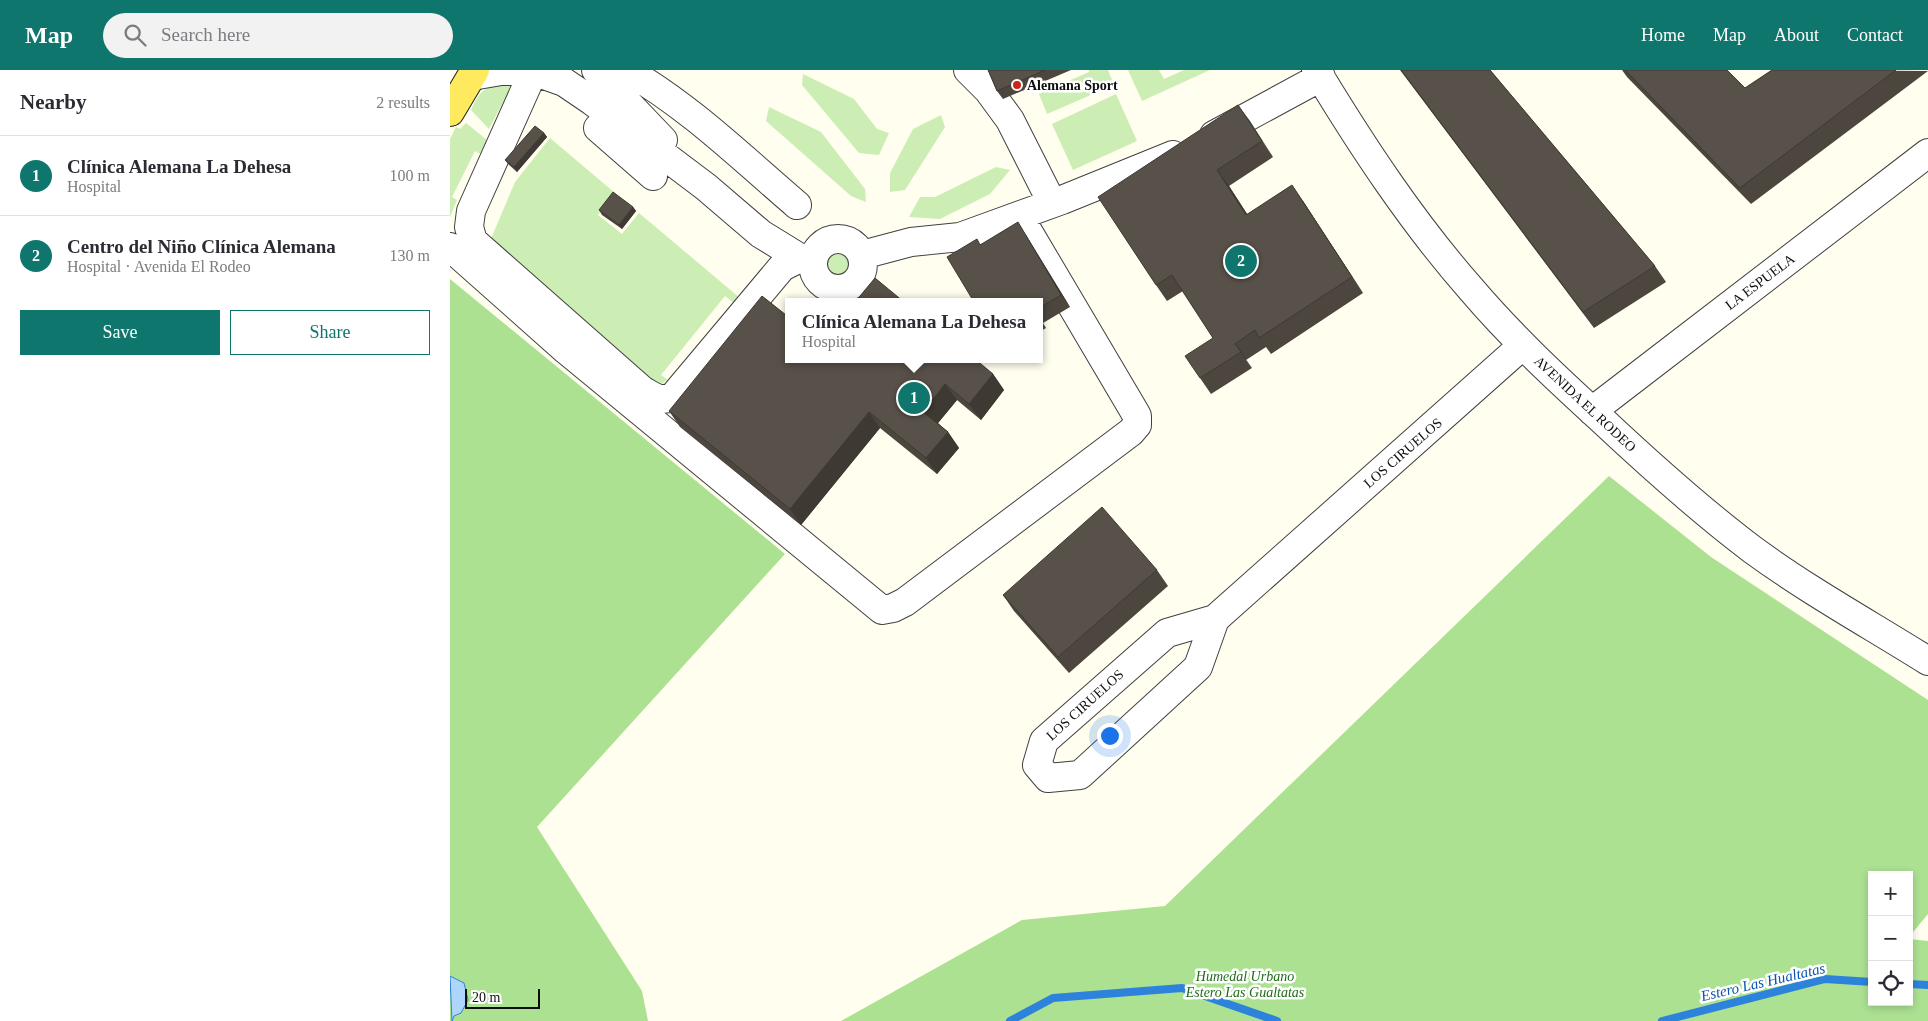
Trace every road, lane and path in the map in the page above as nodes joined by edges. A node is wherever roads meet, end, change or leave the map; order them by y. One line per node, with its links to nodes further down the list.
1 (534, 70): 5 (street); 10 (street); 11 (street); 16 (street)
2 (596, 70): 11 (street)
3 (626, 70): 13 (street)
4 (968, 70): 12 (street)
5 (474, 73): 7 (main road)
6 (1319, 74): 12 (street); 19 (street, AVENIDA EL RODEO)
7 (450, 112)
8 (1928, 153): 21 (street, LA ESPUELA)
9 (506, 173): 16 (street)
10 (653, 176)
11 (706, 187): 18 (street)
12 (1052, 203): 14 (street)
13 (797, 205)
14 (1019, 216): 17 (street); 20 (street)
15 (450, 248): 20 (street)
16 (485, 253): 20 (street)
17 (862, 255): 18 (street); 18 (street)
18 (807, 257): 20 (street)
19 (1523, 346): 21 (street, AVENIDA EL RODEO); 22 (street, LOS CIRUELOS)
20 (658, 411)
21 (1592, 411): 23 (street, AVENIDA EL RODEO)
22 (1216, 618): 22 (street, LOS CIRUELOS)
23 (1928, 661)

